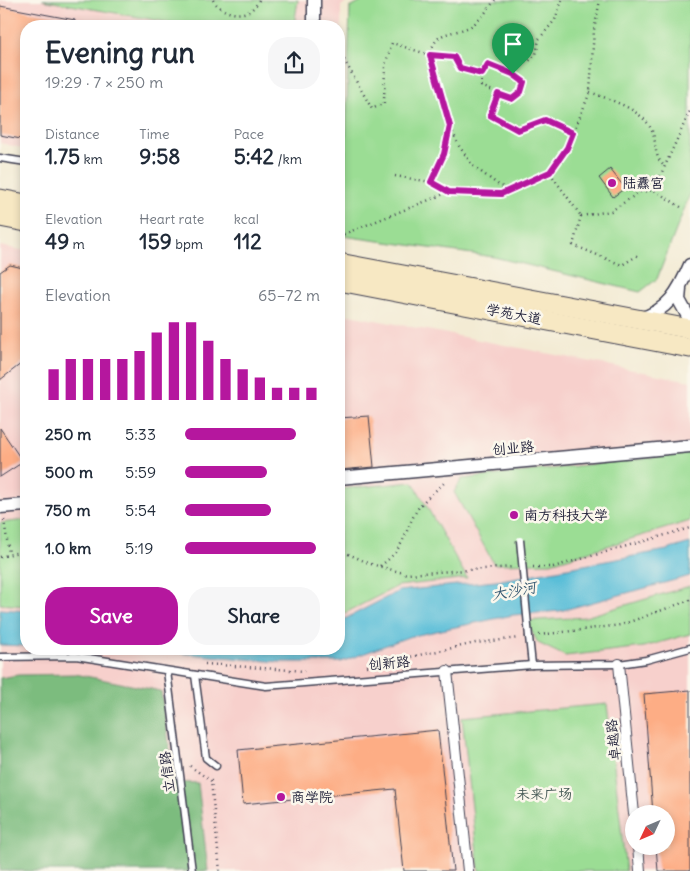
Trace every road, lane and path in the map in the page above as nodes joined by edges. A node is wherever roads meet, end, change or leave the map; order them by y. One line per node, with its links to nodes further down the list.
1 (213, 0): 2 (path)
2 (259, 0)
3 (314, 0): 7 (street)
4 (495, 0): 8 (path)
5 (562, 0): 11 (path)
6 (600, 0): 12 (path)
7 (314, 20)
8 (430, 55): 9 (path); 10 (path); 15 (path)
9 (345, 62)
10 (482, 74): 11 (path); 13 (path)
11 (513, 74): 13 (path)
12 (590, 92): 16 (path); 19 (path)
13 (498, 94): 16 (path)
14 (690, 111): 19 (path)
15 (450, 126): 22 (path); 23 (path)
16 (573, 133): 20 (path)
17 (0, 158): 18 (lane)
18 (20, 161)
19 (665, 167): 24 (path)
20 (550, 172): 23 (path); 30 (path)
21 (395, 176): 22 (path)
22 (431, 182): 25 (path)
23 (513, 189): 25 (path)
24 (654, 190): 28 (path); 30 (path)
25 (449, 192): 32 (path)
26 (0, 199): 27 (main road)
27 (20, 203)
28 (684, 209)
29 (0, 216): 31 (main road)
30 (581, 216): 33 (path)
31 (20, 221)
32 (345, 234)
33 (640, 254)
34 (690, 265): 37 (street)
35 (345, 268): 38 (main road, 学苑大道)
36 (345, 268): 41 (main road, 学苑大道)
37 (680, 289): 38 (street); 39 (street)
38 (637, 320): 40 (main road, 学苑大道)
39 (690, 320)
40 (690, 329)
41 (690, 348)
42 (690, 446): 43 (street, 创业路)
43 (460, 468): 44 (street, 创业路); 51 (path)
44 (345, 478)
45 (20, 505): 46 (street)
46 (1, 507): 49 (path)
47 (520, 540): 53 (lane, bridge)
48 (20, 551): 49 (path)
49 (9, 553): 50 (path)
50 (0, 557)
51 (380, 566)
52 (690, 600): 53 (path)
53 (529, 637): 58 (lane); 59 (path)
54 (690, 648): 57 (lane, 创新路)
55 (0, 657): 60 (lane, 创新路)
56 (200, 664): 62 (path)
57 (619, 664): 58 (lane, 创新路); 66 (street, 卓越路)
58 (532, 665): 61 (lane, 创新路)
59 (362, 667)
60 (168, 670): 63 (lane, 创新路); 64 (lane, 立信路)
61 (447, 671): 63 (lane, 创新路); 70 (street)
62 (315, 672)
63 (196, 675): 65 (lane)
64 (178, 758): 68 (lane, 立信路); 69 (path)
65 (216, 766)
66 (633, 805)
67 (639, 855): 71 (street)
68 (192, 871)
69 (220, 871)
70 (468, 871)
71 (640, 871)

